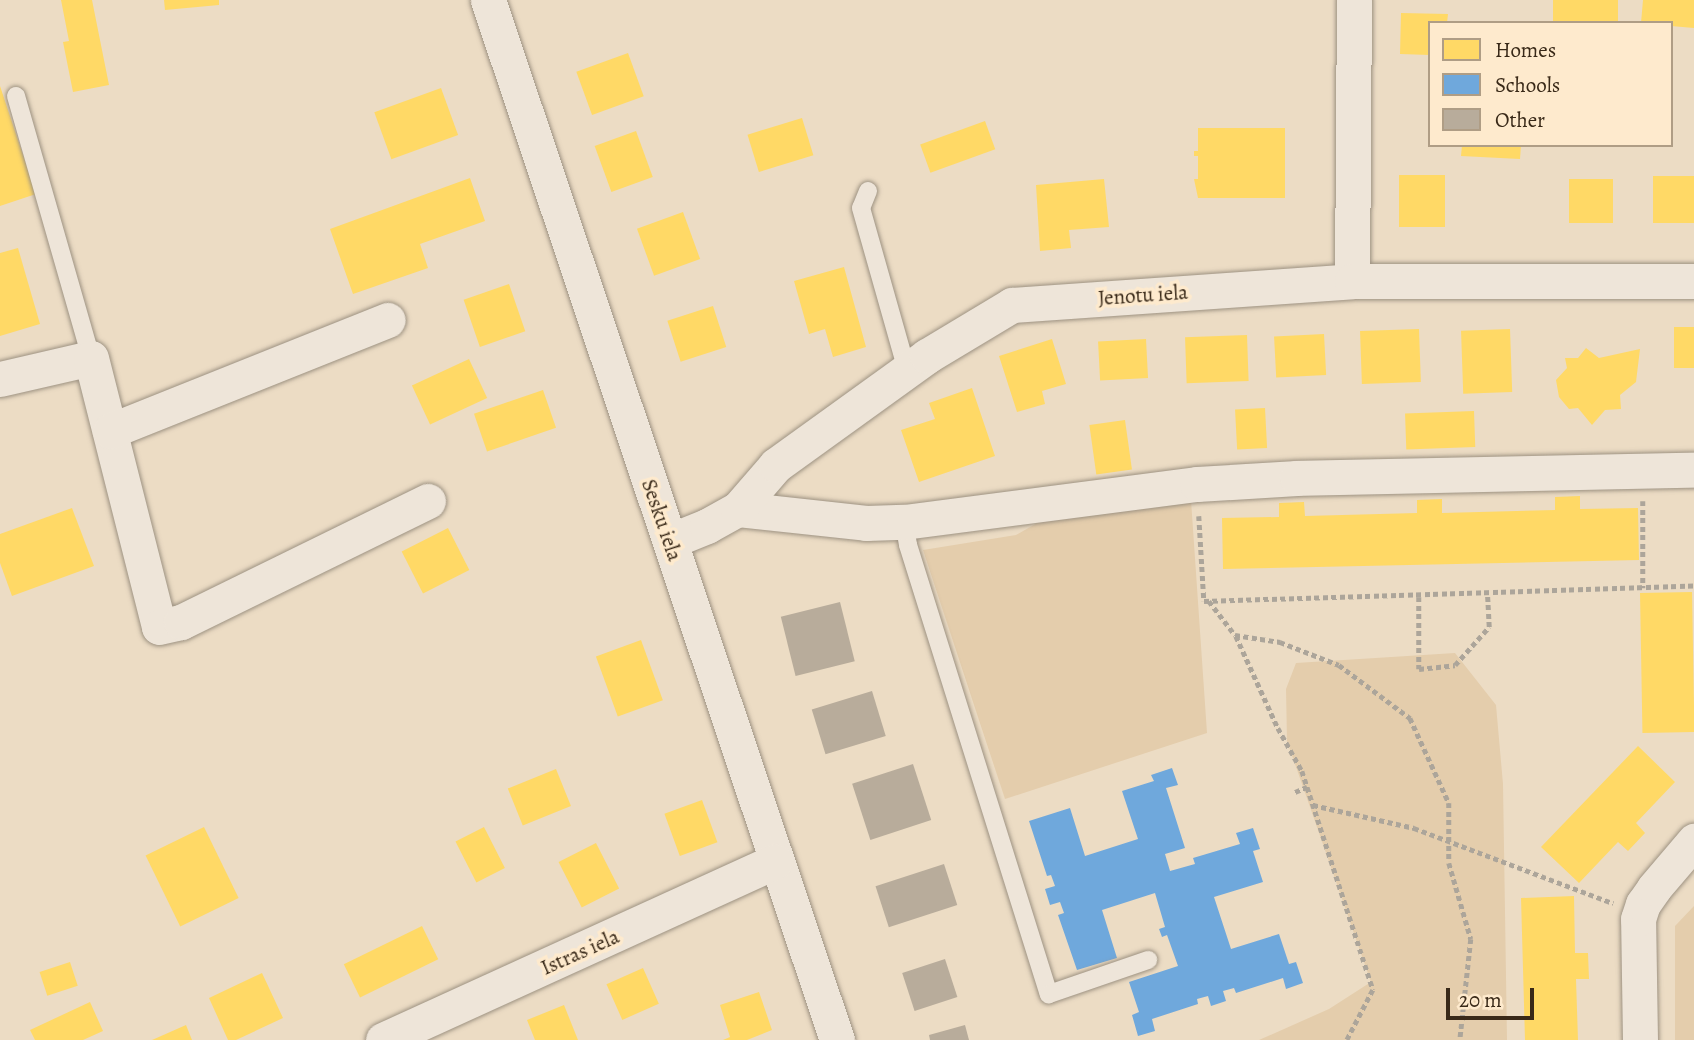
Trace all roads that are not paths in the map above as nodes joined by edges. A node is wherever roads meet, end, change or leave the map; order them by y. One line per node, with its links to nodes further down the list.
1 (488, 0): 16 (street, Sesku iela)
2 (1354, 0): 5 (street)
3 (16, 96): 8 (lane)
4 (868, 191): 9 (lane)
5 (1352, 281): 6 (street, Jenotu iela); 9 (street, Jenotu iela)
6 (1694, 281)
7 (388, 320): 11 (street)
8 (91, 358): 10 (street); 11 (street)
9 (907, 371): 14 (street, Jenotu iela)
10 (0, 379)
11 (110, 431): 13 (street)
12 (1694, 470): 15 (street)
13 (428, 501)
14 (738, 509): 15 (street); 16 (street, Jenotu iela)
15 (904, 522): 19 (lane)
16 (670, 541): 18 (street, Sesku iela)
17 (1694, 841): 22 (street)
18 (775, 861): 20 (street, Istras iela); 21 (street, Sesku iela)
19 (1148, 960)
20 (383, 1040)
21 (836, 1040)
22 (1640, 1040)

